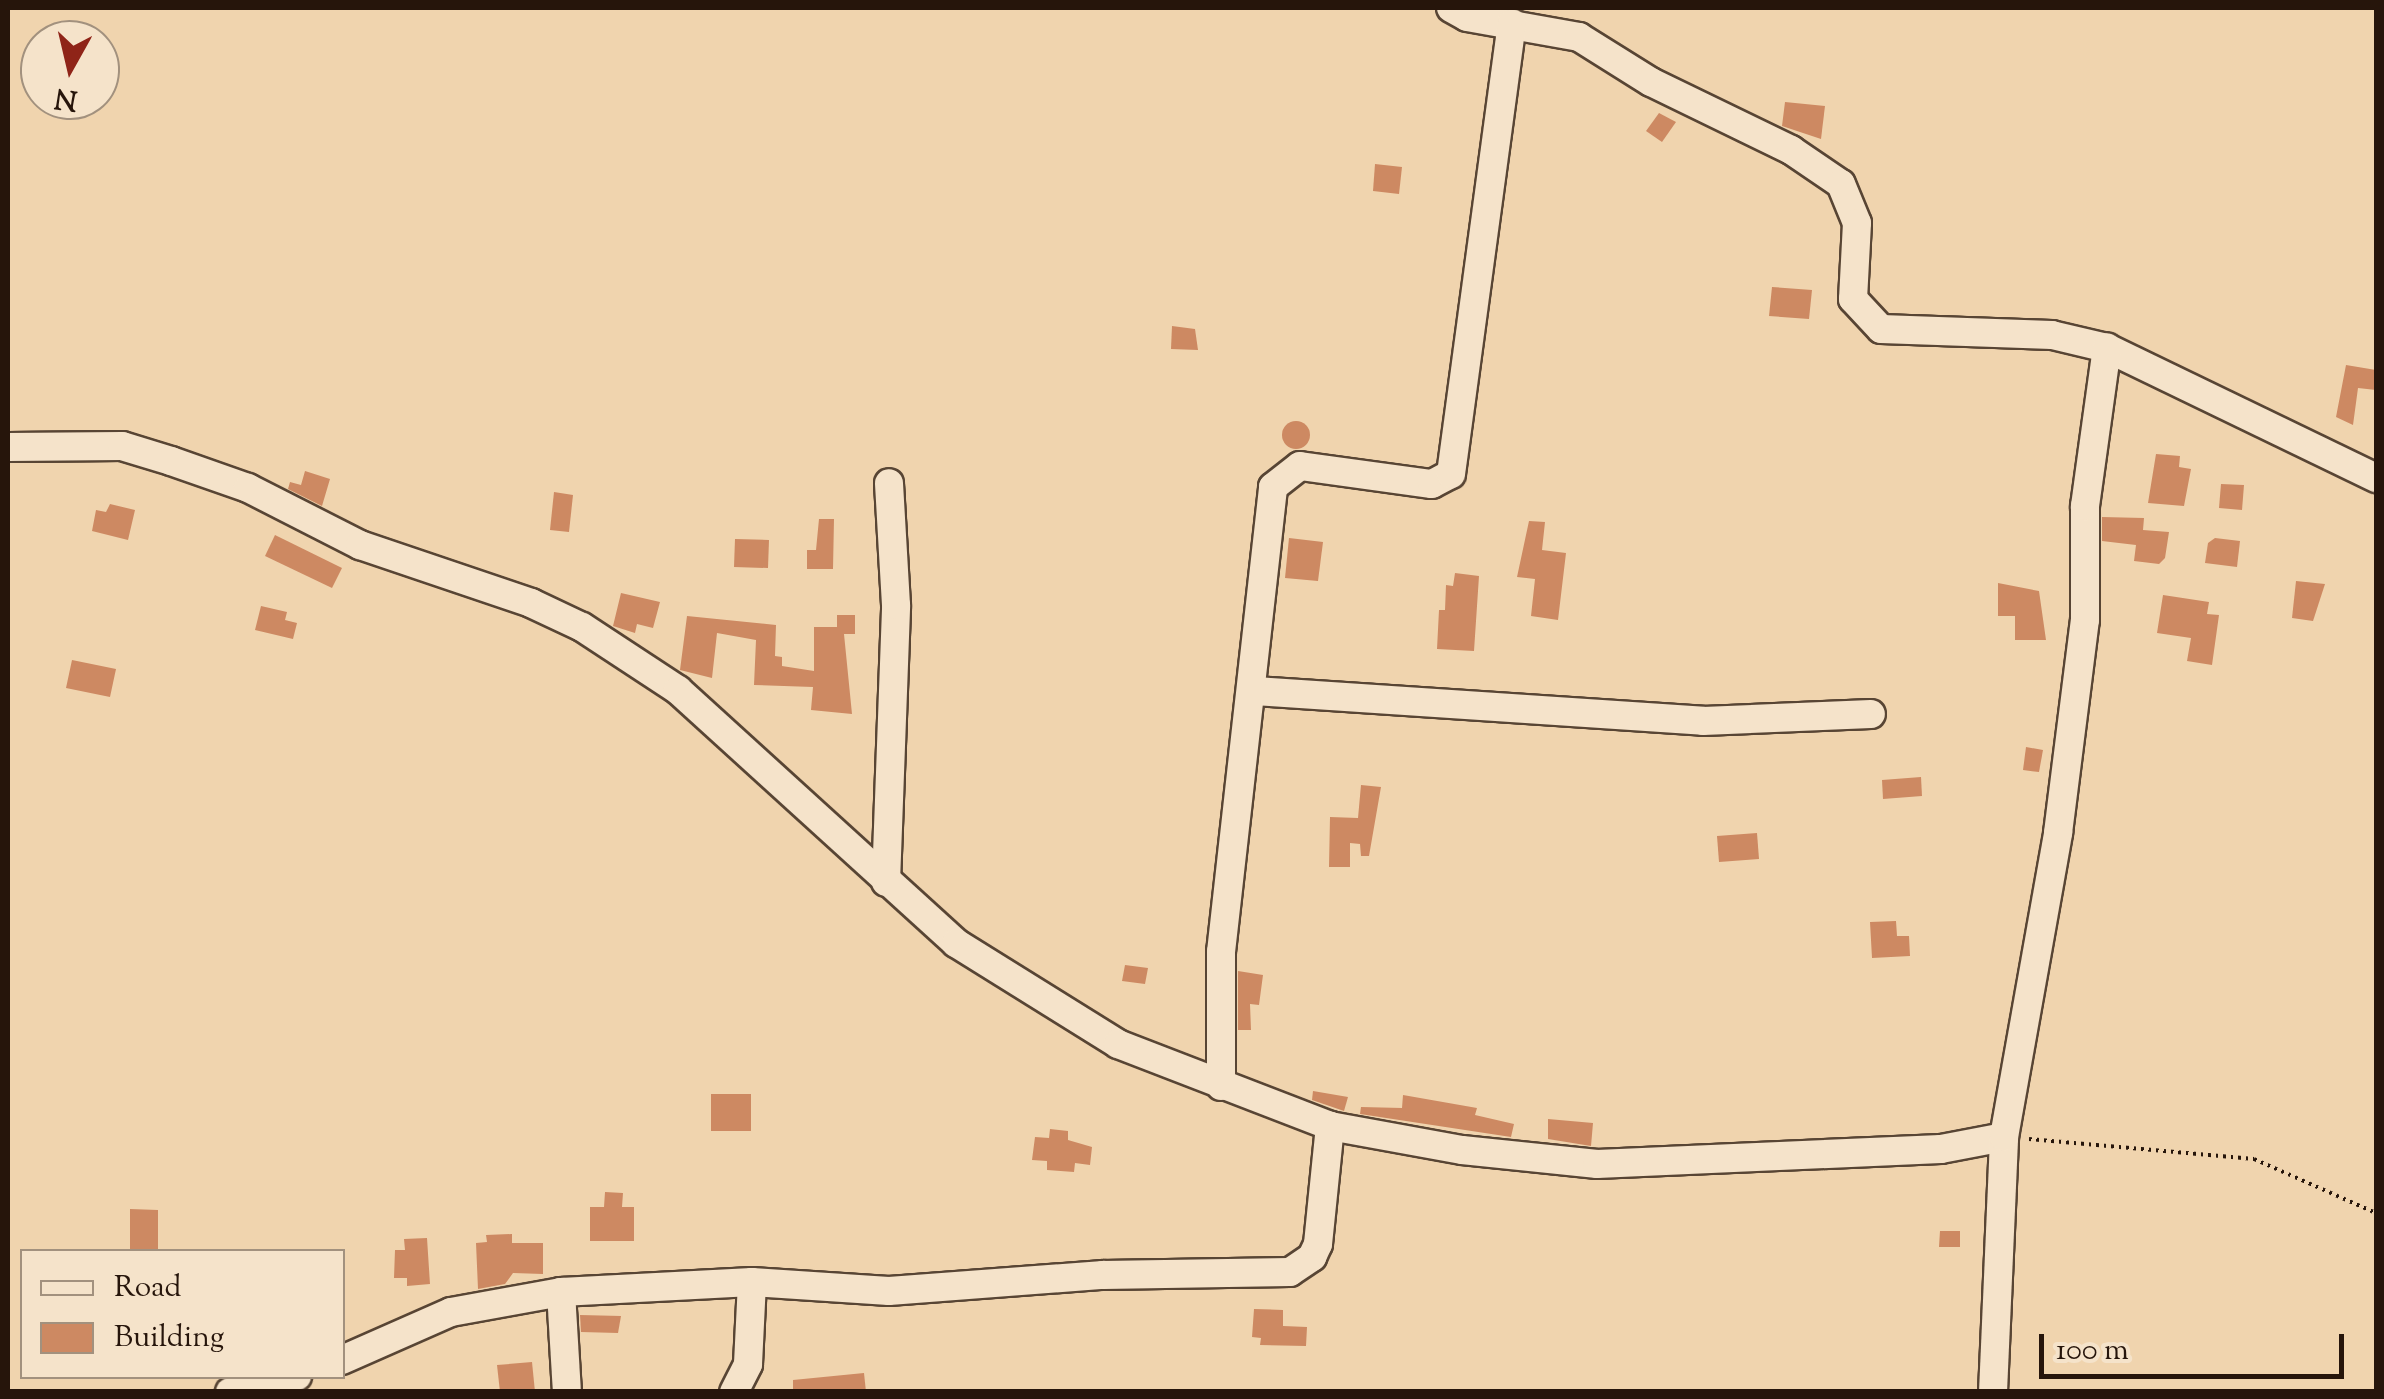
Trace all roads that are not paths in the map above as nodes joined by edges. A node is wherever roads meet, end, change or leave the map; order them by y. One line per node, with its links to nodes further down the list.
1 (1450, 8): 2 (street)
2 (1512, 23): 3 (street); 7 (street)
3 (2107, 348): 5 (street); 12 (street)
4 (8, 447): 9 (street)
5 (2376, 478)
6 (889, 483): 9 (street)
7 (1255, 690): 8 (street); 10 (street)
8 (1872, 714)
9 (886, 882): 10 (street)
10 (1221, 1086): 11 (street)
11 (1330, 1126): 12 (street); 13 (street)
12 (2004, 1137): 20 (street)
13 (752, 1282): 14 (street); 19 (street)
14 (561, 1292): 15 (street); 18 (street)
15 (345, 1359)
16 (284, 1379): 17 (street)
17 (230, 1392)
18 (567, 1392)
19 (734, 1392)
20 (1993, 1392)

